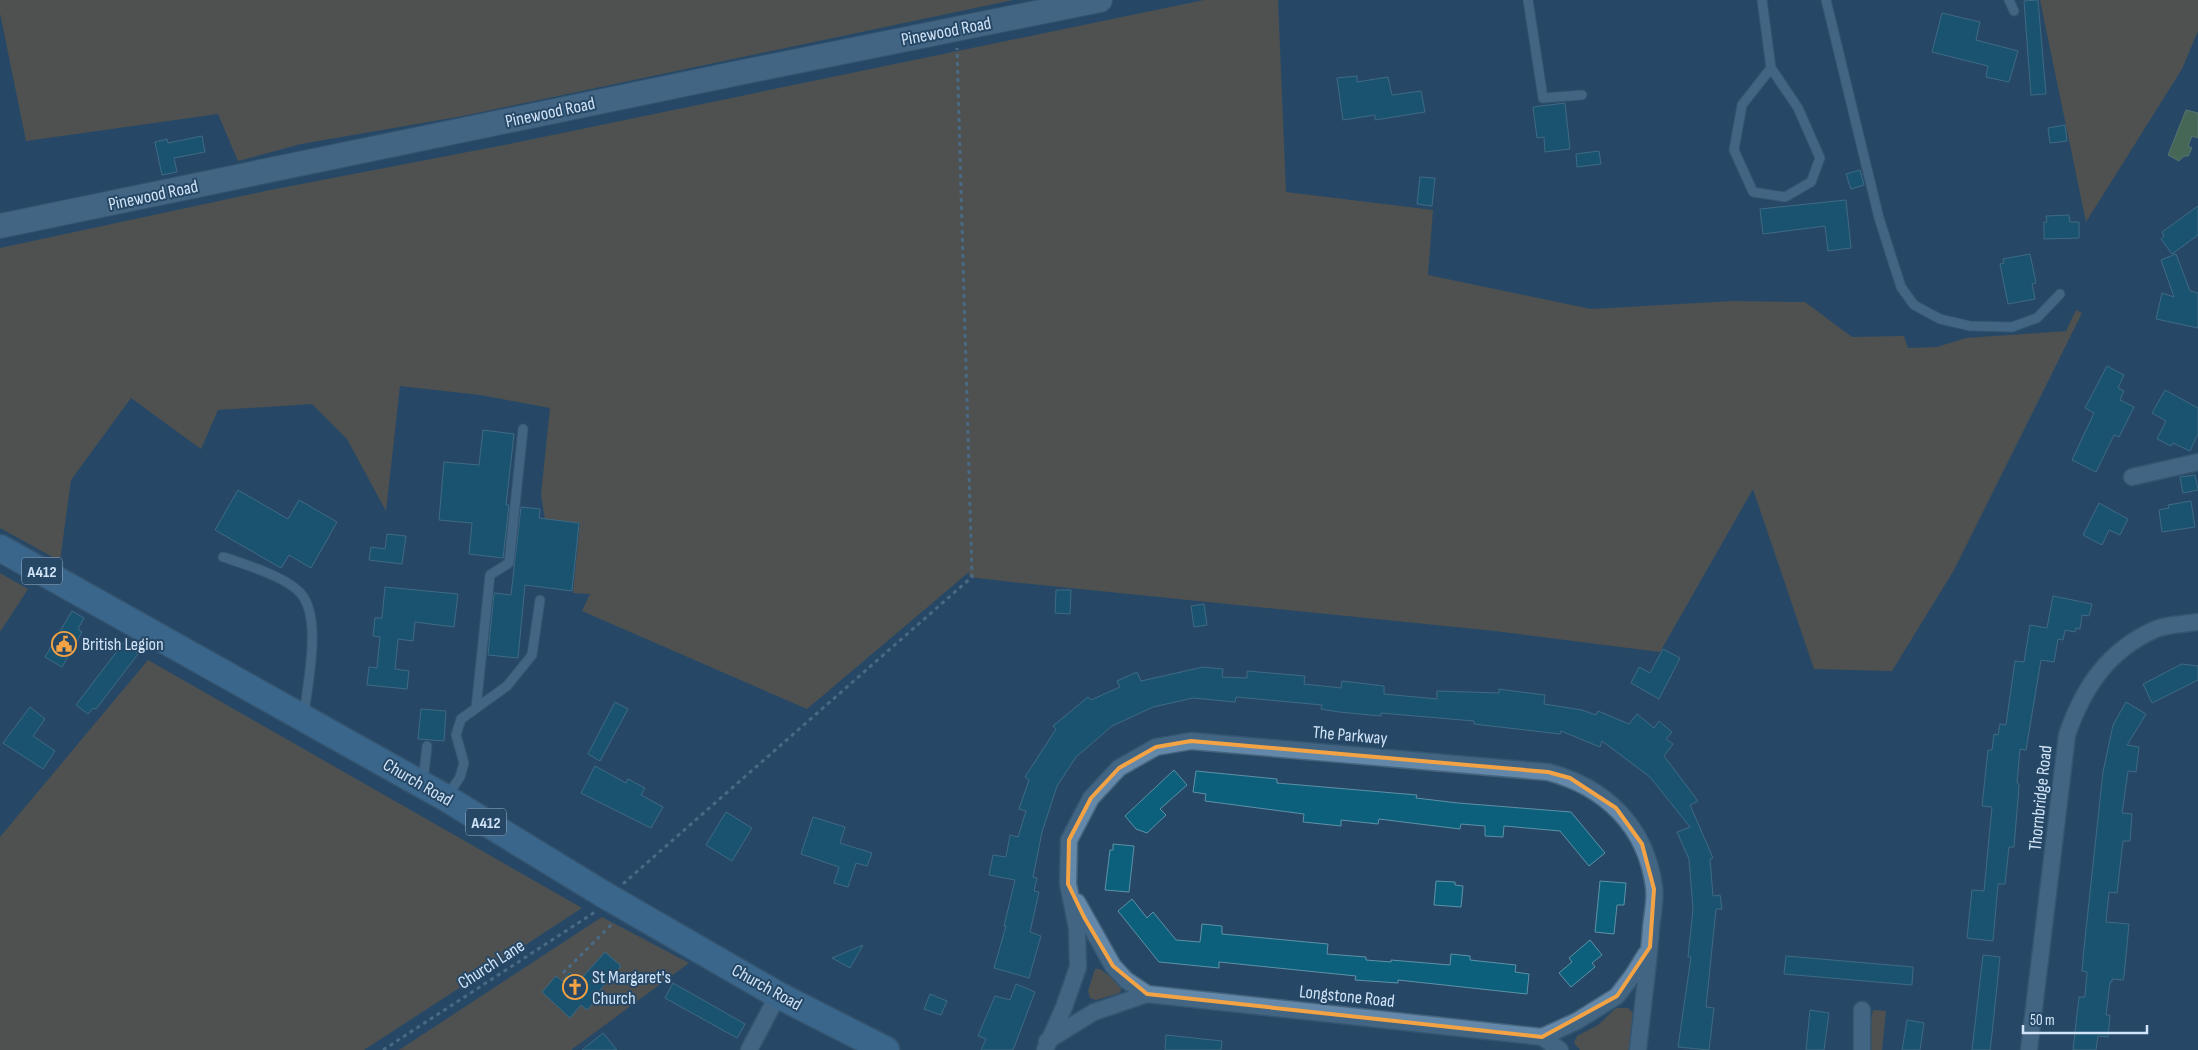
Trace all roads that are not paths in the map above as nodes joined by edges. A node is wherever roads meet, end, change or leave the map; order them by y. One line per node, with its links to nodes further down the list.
1 (1100, 0): 9 (street, Pinewood Road)
2 (1528, 0): 8 (lane)
3 (1762, 0): 7 (lane)
4 (1826, 0): 10 (lane)
5 (2009, 0): 6 (lane)
6 (2014, 11)
7 (1771, 68): 7 (lane)
8 (1582, 95)
9 (0, 226)
10 (2060, 294)
11 (523, 429): 18 (lane)
12 (2198, 462): 13 (street)
13 (2132, 477)
14 (0, 548): 19 (main road, Church Road / A412)
15 (223, 557): 19 (lane)
16 (540, 600): 18 (lane)
17 (2198, 622): 35 (street, Thornbridge Road)
18 (476, 708): 22 (lane)
19 (304, 718): 21 (main road, Church Road / A412)
20 (427, 746): 21 (lane)
21 (423, 785): 22 (main road, Church Road / A412)
22 (446, 798): 26 (main road, Church Road / A412)
23 (1068, 884): 24 (street, The Parkway); 25 (street); 29 (street, The Parkway)
24 (1650, 947): 28 (street); 33 (street, The Parkway)
25 (1147, 994): 28 (street, Longstone Road); 29 (street)
26 (778, 995): 30 (street); 31 (main road, Church Road / A412)
27 (1862, 1010): 34 (street)
28 (1542, 1038): 32 (street)
29 (1046, 1045)
30 (749, 1050)
31 (886, 1050)
32 (1560, 1050)
33 (1638, 1050)
34 (1862, 1050)
35 (2030, 1050)

